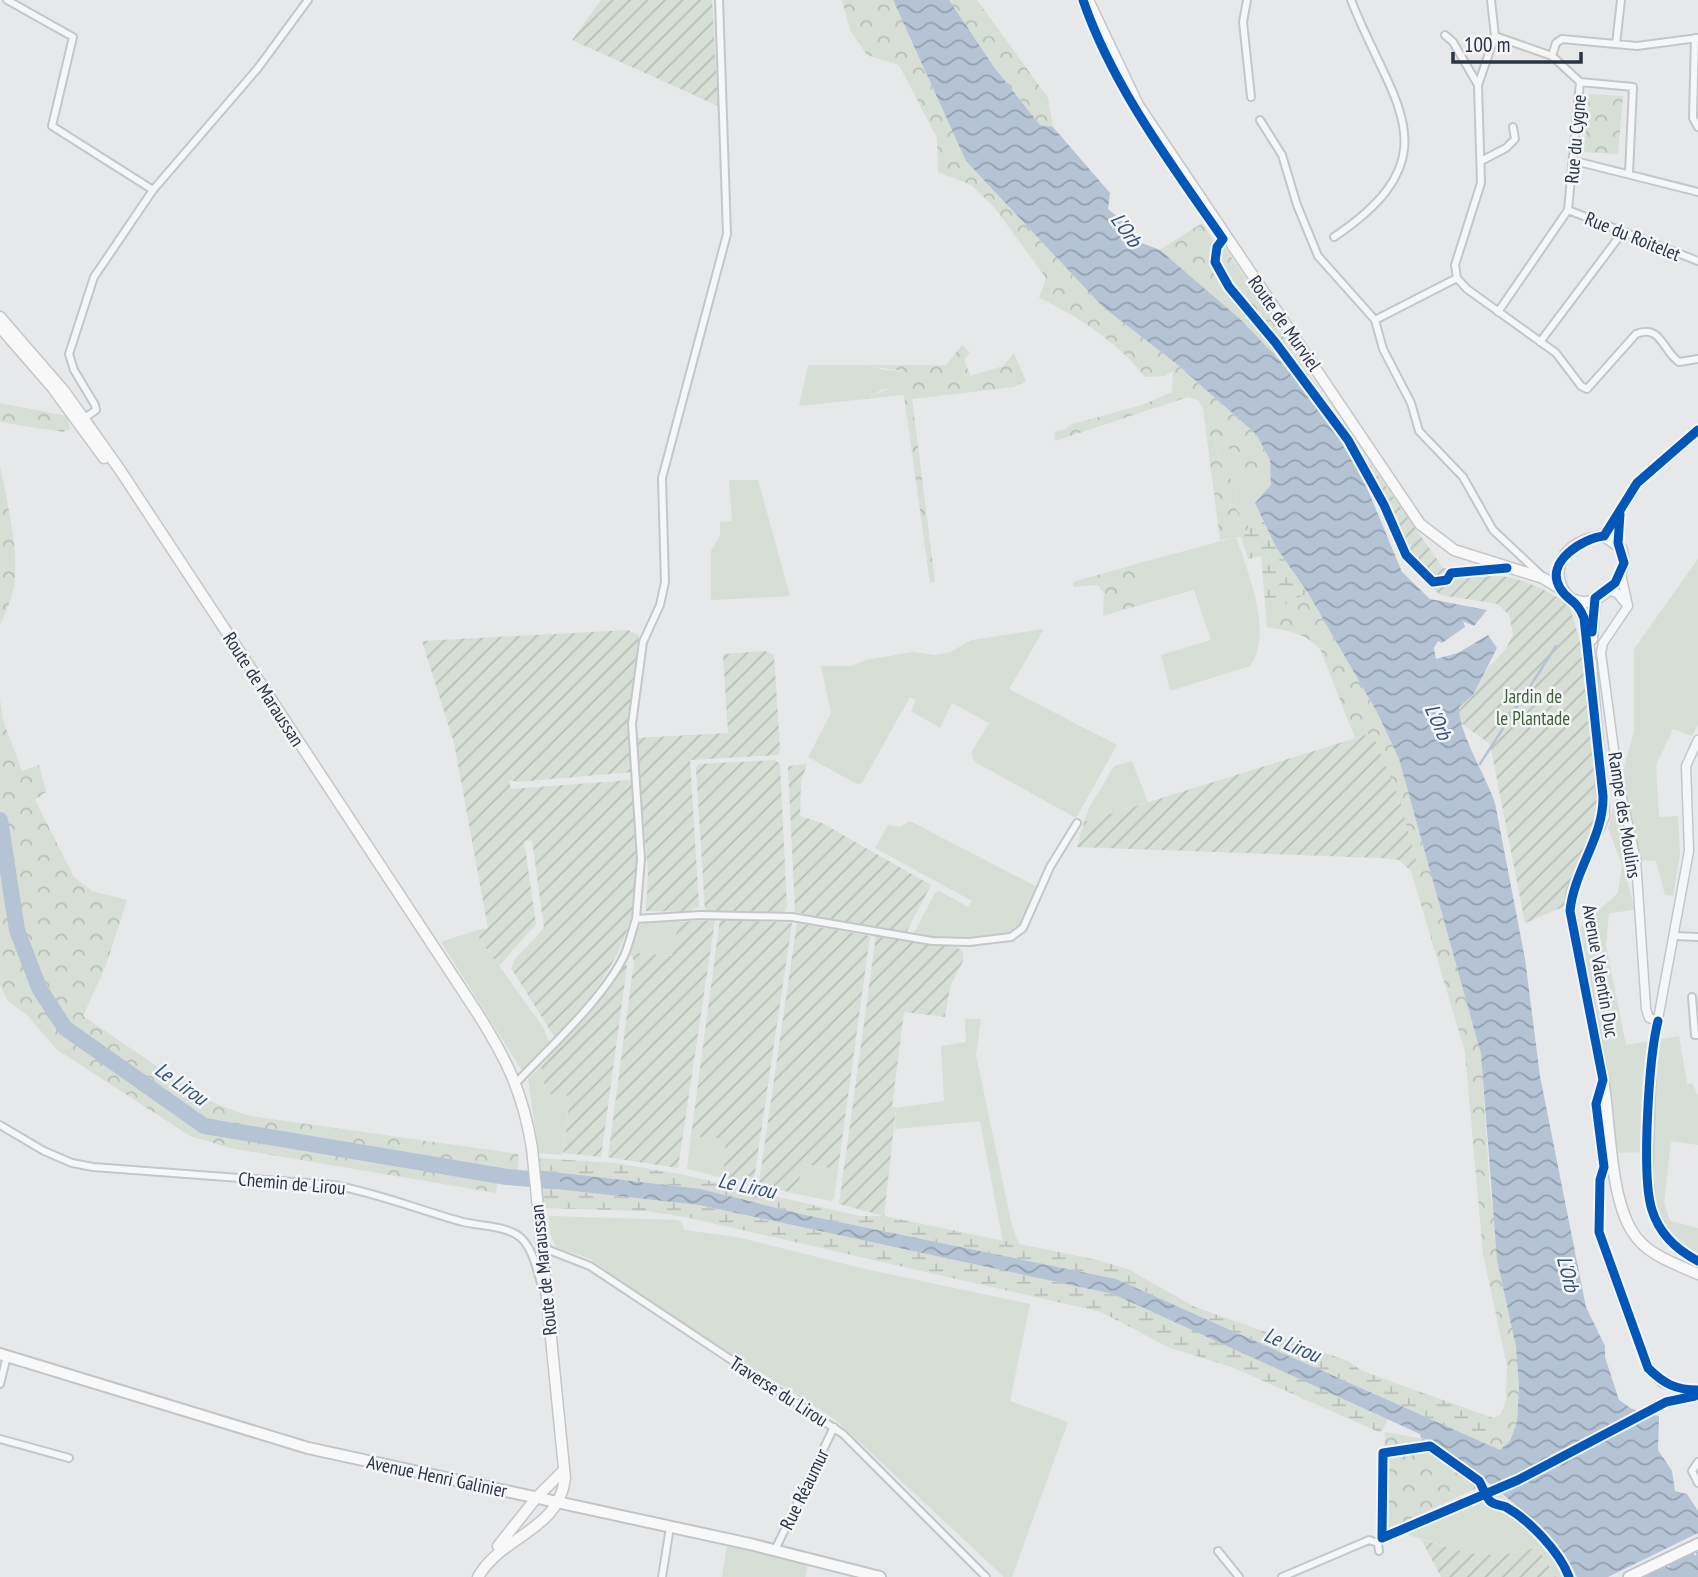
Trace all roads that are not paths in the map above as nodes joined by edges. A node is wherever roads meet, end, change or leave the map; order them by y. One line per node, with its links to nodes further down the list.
1 (7, 0): 23 (street)
2 (308, 0): 23 (street)
3 (719, 0): 51 (street)
4 (1088, 0): 42 (main road, Route de Murviel)
5 (1247, 0): 16 (street)
6 (1351, 0): 27 (street)
7 (1491, 0): 10 (street)
8 (1621, 0): 12 (street)
9 (1445, 35): 15 (street)
10 (1495, 36): 13 (street); 15 (street)
11 (1697, 38): 12 (street); 19 (street)
12 (1616, 44): 13 (street)
13 (1552, 55): 14 (street)
14 (1580, 82): 20 (street, Rue du Cygne); 22 (street, Rue du Cygne)
15 (1478, 85): 21 (street)
16 (1251, 97)
17 (1260, 120): 32 (street)
18 (1513, 127): 21 (street)
19 (1698, 127)
20 (1575, 160): 22 (street); 25 (street, Rue du Cygne)
21 (1481, 161): 29 (street)
22 (1629, 173): 24 (street)
23 (153, 190): 36 (street)
24 (1698, 192)
25 (1568, 210): 26 (street, Rue du Roitelet); 30 (street, Rue du Cygne)
26 (1622, 233): 28 (street, Rue du Roitelet); 34 (street)
27 (1335, 237)
28 (1698, 261)
29 (1457, 278): 30 (street); 32 (street)
30 (1498, 312): 34 (street)
31 (0, 317): 36 (main road, Route de Maraussan)
32 (1375, 320): 42 (street)
33 (0, 327): 36 (main road, Route de Maraussan)
34 (1540, 342): 35 (street)
35 (1698, 359)
36 (82, 421): 58 (main road, Route de Maraussan)
37 (1698, 430): 38 (street)
38 (1620, 514): 39 (street); 40 (street)
39 (1604, 536): 40 (main road); 43 (main road)
40 (1618, 543): 41 (main road)
41 (1621, 574): 44 (main road); 47 (street)
42 (1544, 578): 43 (main road, Route de Murviel)
43 (1558, 583): 46 (main road)
44 (1607, 590): 45 (main road); 47 (street)
45 (1595, 597): 46 (main road); 48 (main road, Avenue Valentin Duc)
46 (1575, 600): 48 (main road, Avenue Valentin Duc)
47 (1626, 610): 55 (street, Rampe des Moulins)
48 (1591, 664): 57 (main road, Avenue Valentin Duc)
49 (1697, 742): 52 (street)
50 (1077, 823): 51 (street)
51 (636, 919): 58 (street)
52 (1675, 936): 53 (street); 55 (street)
53 (1698, 937)
54 (1692, 997): 56 (street)
55 (1658, 1021): 61 (street)
56 (1697, 1035)
57 (1603, 1080): 62 (main road, Avenue Valentin Duc); 66 (street)
58 (517, 1082): 60 (main road, Route de Maraussan)
59 (0, 1125): 63 (street, Chemin de Lirou)
60 (541, 1247): 63 (main road, Route de Maraussan); 67 (street, Traverse du Lirou)
61 (1698, 1261)
62 (1698, 1274)
63 (546, 1298): 71 (main road, Route de Maraussan)
64 (4, 1355): 65 (street); 73 (main road, Avenue Henri Galinier)
65 (0, 1384)
66 (1698, 1390)
67 (834, 1427): 77 (street, Rue Réaumur); 85 (street, Traverse du Lirou)
68 (0, 1439): 69 (street)
69 (69, 1458)
70 (1698, 1462): 72 (street)
71 (564, 1470): 73 (main road); 74 (main road, Route de Maraussan)
72 (1698, 1483)
73 (537, 1497): 74 (main road, Avenue Henri Galinier); 81 (main road)
74 (559, 1502): 75 (main road, Avenue Henri Galinier); 82 (main road)
75 (670, 1527): 77 (main road, Avenue Henri Galinier); 83 (street)
76 (1698, 1544): 89 (main road)
77 (775, 1550): 84 (main road, Avenue Henri Galinier)
78 (1218, 1551): 86 (street)
79 (1379, 1552): 80 (street)
80 (1311, 1565): 87 (street); 88 (street)
81 (471, 1577)
82 (478, 1577)
83 (662, 1577)
84 (880, 1577)
85 (986, 1577)
86 (1239, 1577)
87 (1282, 1577)
88 (1299, 1577)
89 (1629, 1577)

